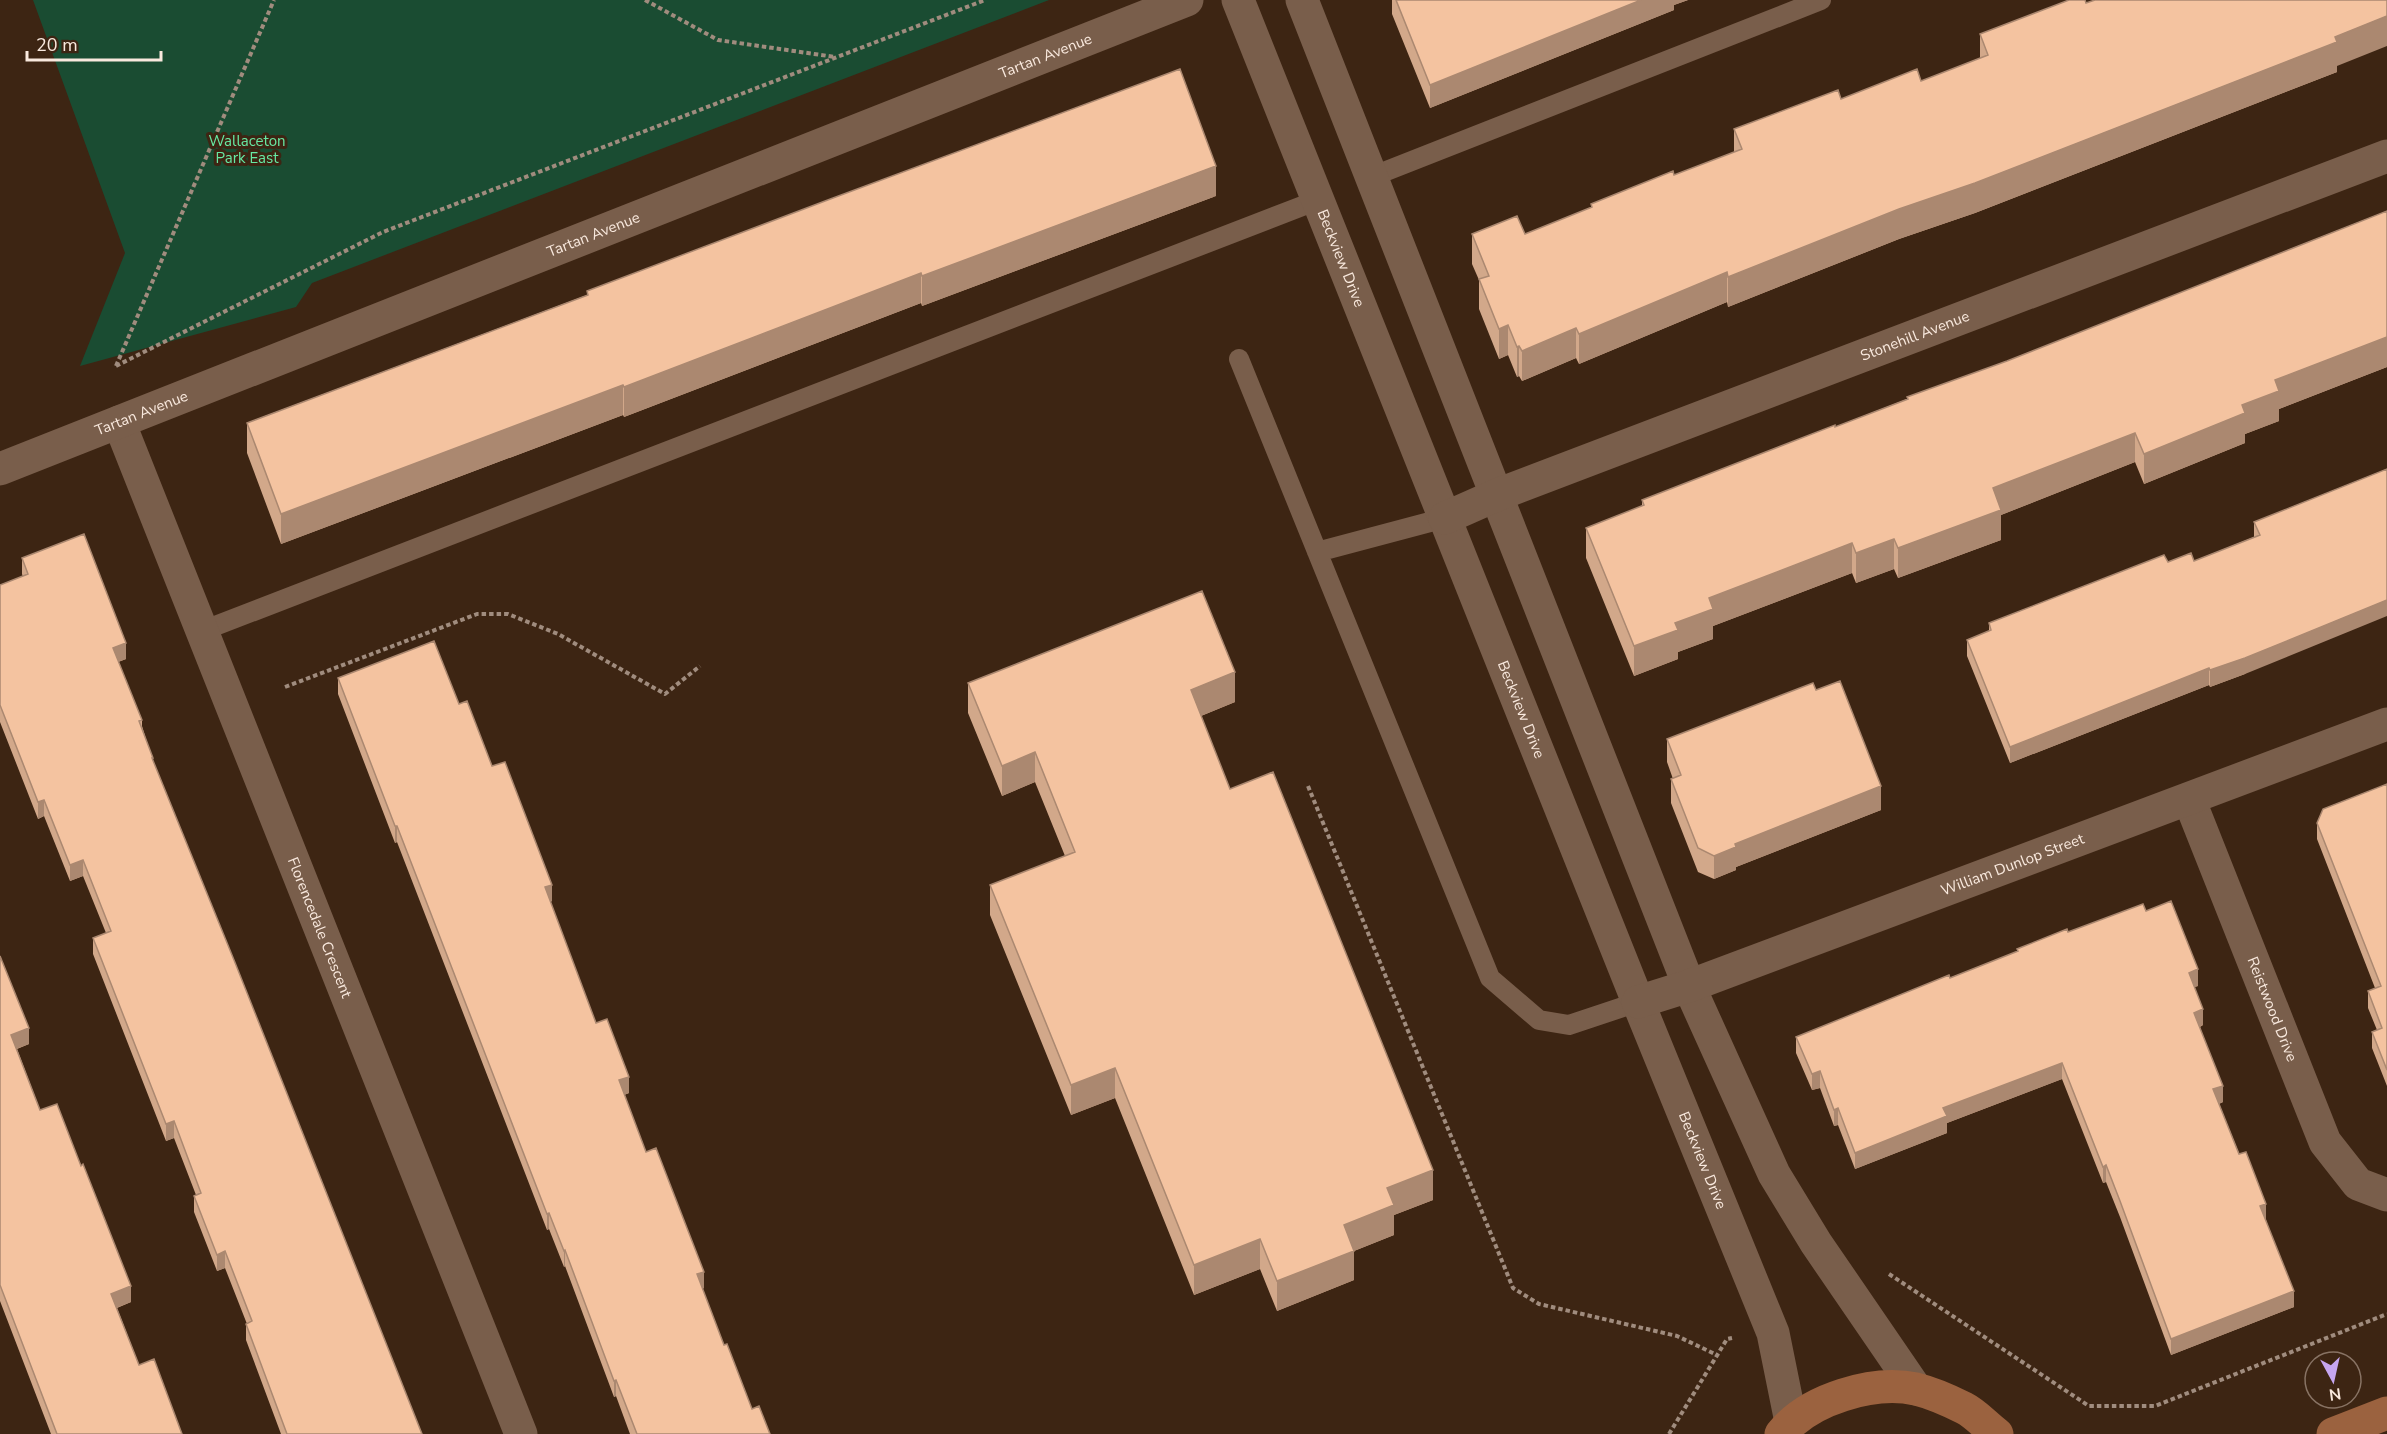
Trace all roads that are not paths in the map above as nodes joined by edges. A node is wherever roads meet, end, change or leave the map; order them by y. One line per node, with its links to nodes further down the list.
1 (1187, 0): 9 (street, Tartan Avenue)
2 (1238, 0): 7 (street, Beckview Drive)
3 (1302, 0): 6 (street)
4 (1821, 0): 6 (lane)
5 (2387, 156): 11 (street, Stonehill Avenue)
6 (1371, 177): 11 (street)
7 (1318, 200): 12 (street, Beckview Drive); 14 (lane)
8 (1239, 359): 13 (lane)
9 (119, 422): 10 (street, Tartan Avenue); 14 (street, Florencedale Crescent)
10 (0, 469)
11 (1497, 495): 12 (street, Stonehill Avenue); 17 (street)
12 (1444, 518): 13 (lane); 18 (street, Beckview Drive)
13 (1317, 552): 18 (lane)
14 (202, 631): 23 (street, Florencedale Crescent)
15 (2387, 724): 16 (street, William Dunlop Street)
16 (2189, 798): 17 (street, William Dunlop Street); 19 (street, Reistwood Drive)
17 (1689, 986): 18 (street, William Dunlop Street); 20 (street)
18 (1638, 1002): 22 (street, Beckview Drive)
19 (2387, 1195)
20 (1916, 1389): 22 (main road); 24 (main road)
21 (2387, 1413): 25 (main road)
22 (1786, 1428)
23 (521, 1434)
24 (1996, 1434)
25 (2333, 1434)

